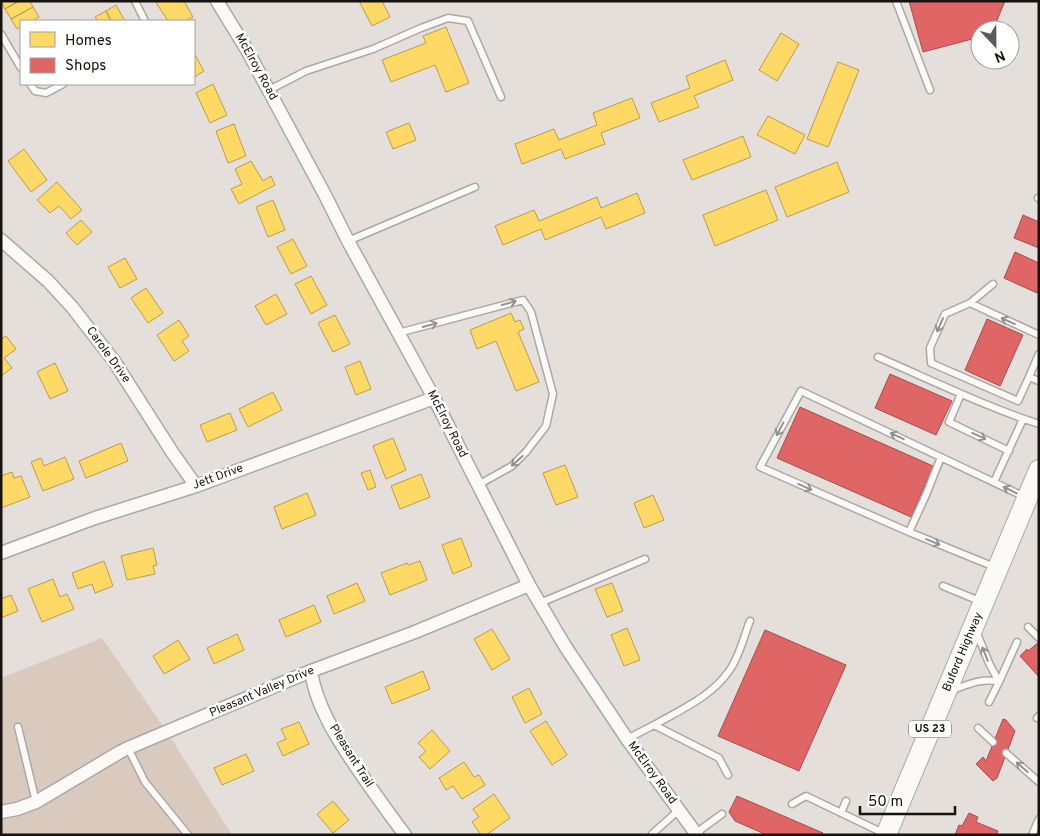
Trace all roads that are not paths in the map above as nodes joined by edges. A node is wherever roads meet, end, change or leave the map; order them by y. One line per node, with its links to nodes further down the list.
1 (135, 1): 4 (lane)
2 (217, 1): 9 (street, McElroy Road)
3 (896, 1): 10 (lane)
4 (144, 20)
5 (1, 34): 6 (lane)
6 (20, 66)
7 (31, 85): 8 (lane)
8 (61, 85)
9 (269, 90): 11 (lane); 14 (street, McElroy Road)
10 (930, 90)
11 (501, 96)
12 (475, 187): 14 (lane)
13 (1, 240): 32 (street, Carole Drive)
14 (348, 241): 17 (street, McElroy Road)
15 (993, 284): 16 (lane)
16 (970, 303): 18 (lane, one-way to 16); 21 (lane, one-way to 21)
17 (398, 333): 24 (street, McElroy Road); 31 (lane, one-way to 31)
18 (1039, 335)
19 (1039, 354): 21 (lane)
20 (878, 357): 23 (lane)
21 (1029, 377): 22 (lane)
22 (1039, 381)
23 (961, 394): 25 (lane); 27 (lane, one-way to 27)
24 (434, 398): 31 (street, McElroy Road); 32 (street, Jett Drive)
25 (1023, 419): 26 (lane); 27 (lane)
26 (1039, 424)
27 (1009, 451): 30 (lane)
28 (941, 457): 30 (lane); 34 (lane); 34 (lane, one-way to 34)
29 (1039, 470): 33 (main road, Buford Highway / US 23)
30 (994, 482): 33 (lane, one-way to 30)
31 (478, 485): 38 (street, McElroy Road)
32 (196, 486): 35 (street, Jett Drive)
33 (1027, 498): 37 (main road, Buford Highway / US 23)
34 (909, 532): 37 (lane, one-way to 37)
35 (1, 553)
36 (645, 559): 40 (lane)
37 (998, 568): 41 (main road, Buford Highway / US 23)
38 (529, 585): 40 (street, McElroy Road); 47 (street, Pleasant Valley Drive)
39 (944, 586): 41 (lane)
40 (540, 603): 54 (street, McElroy Road)
41 (983, 603): 43 (main road, Buford Highway / US 23)
42 (750, 621): 51 (lane)
43 (974, 624): 48 (lane, one-way to 43); 49 (main road, Buford Highway / US 23)
44 (1028, 628): 45 (lane)
45 (1039, 638)
46 (1017, 642): 48 (lane)
47 (311, 671): 56 (street, Pleasant Valley Drive); 71 (street, Pleasant Trail)
48 (999, 682): 49 (lane); 50 (lane)
49 (946, 693): 72 (main road, Buford Highway / US 23)
50 (989, 702)
51 (654, 725): 54 (lane); 58 (lane)
52 (18, 726): 60 (lane)
53 (978, 728): 55 (lane)
54 (627, 739): 63 (street, McElroy Road)
55 (994, 742)
56 (128, 748): 60 (street, Pleasant Valley Drive); 70 (lane)
57 (1006, 753): 59 (lane, one-way to 57)
58 (728, 775)
59 (1039, 782)
60 (36, 802): 64 (street, Pleasant Valley Drive)
61 (846, 802): 65 (lane)
62 (792, 804): 65 (lane)
63 (679, 810): 68 (lane); 69 (street, McElroy Road)
64 (1, 812)
65 (841, 813): 72 (lane)
66 (722, 814): 69 (lane)
67 (1039, 819): 73 (lane)
68 (652, 834)
69 (697, 834)
70 (188, 835)
71 (405, 835)
72 (886, 835)
73 (1032, 835)

